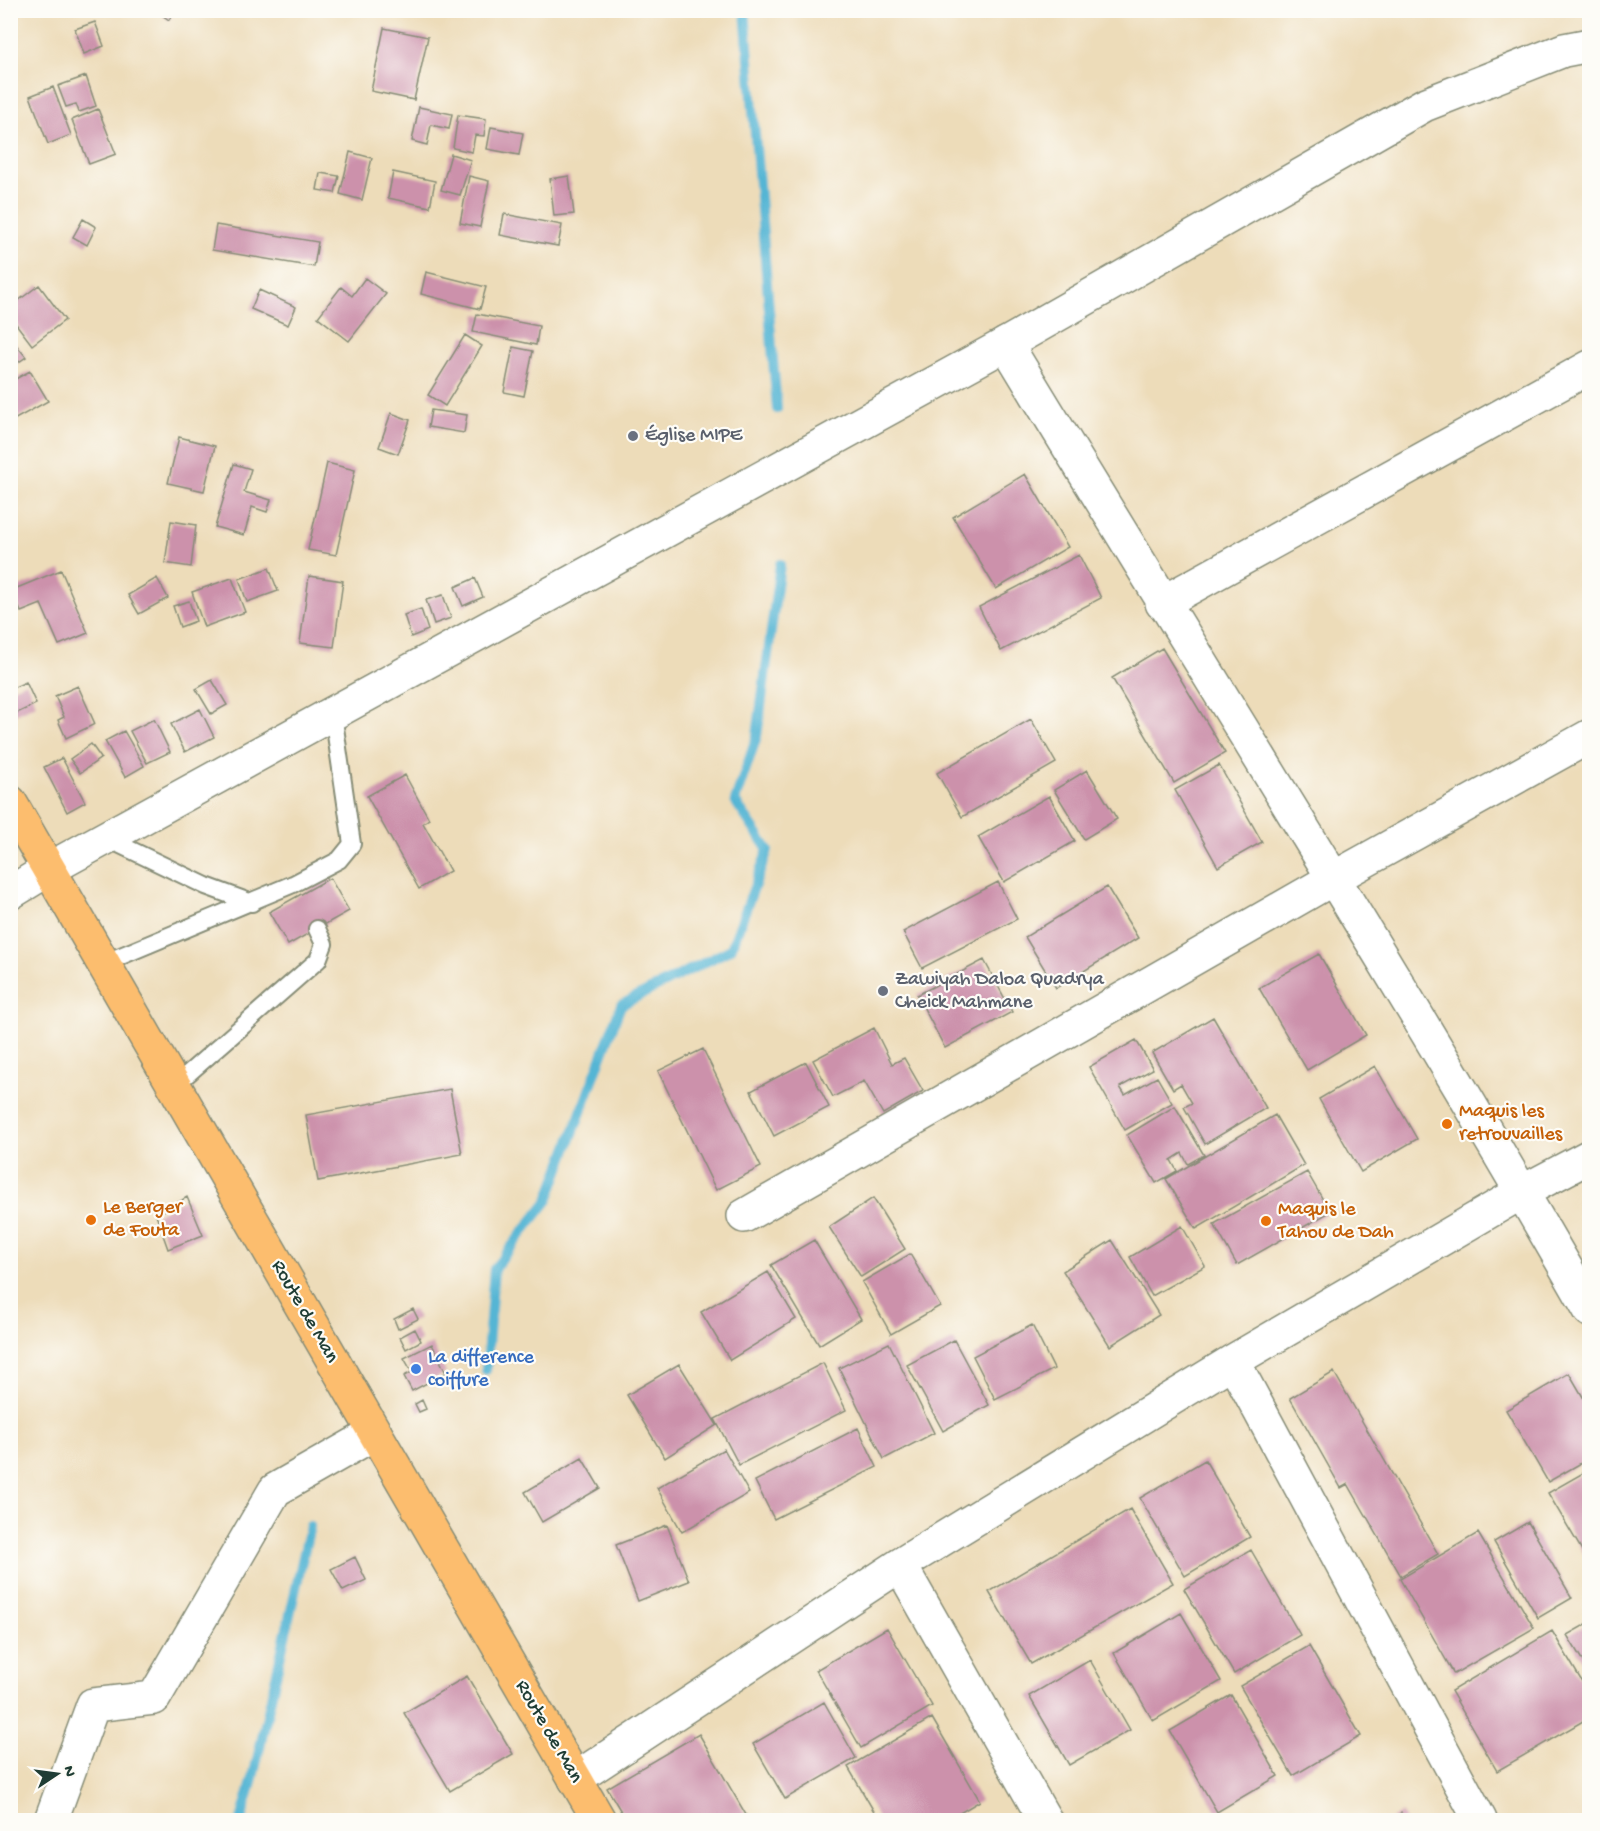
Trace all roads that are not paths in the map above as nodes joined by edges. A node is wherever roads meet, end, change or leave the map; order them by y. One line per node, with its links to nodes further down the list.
1 (1590, 45): 2 (street)
2 (1006, 344): 4 (street); 5 (street)
3 (1590, 367): 4 (street)
4 (1162, 603): 10 (street)
5 (333, 714): 8 (street); 12 (lane)
6 (1590, 736): 10 (street)
7 (10, 802): 9 (highway, Route de Man)
8 (106, 838): 9 (street); 12 (lane)
9 (49, 869): 11 (street); 14 (highway, Route de Man)
10 (1334, 878): 17 (street); 18 (street)
11 (10, 893)
12 (252, 903): 14 (lane)
13 (317, 929): 15 (lane)
14 (104, 963): 15 (highway, Route de Man)
15 (174, 1086): 21 (highway, Route de Man)
16 (1590, 1156): 17 (street)
17 (1522, 1192): 19 (street); 20 (street)
18 (744, 1216)
19 (1590, 1310)
20 (1233, 1361): 22 (street); 27 (street)
21 (375, 1433): 23 (highway, Route de Man); 24 (street)
22 (900, 1565): 23 (street); 26 (street)
23 (575, 1779): 25 (highway, Route de Man)
24 (51, 1821)
25 (599, 1821)
26 (1045, 1821)
27 (1480, 1821)

